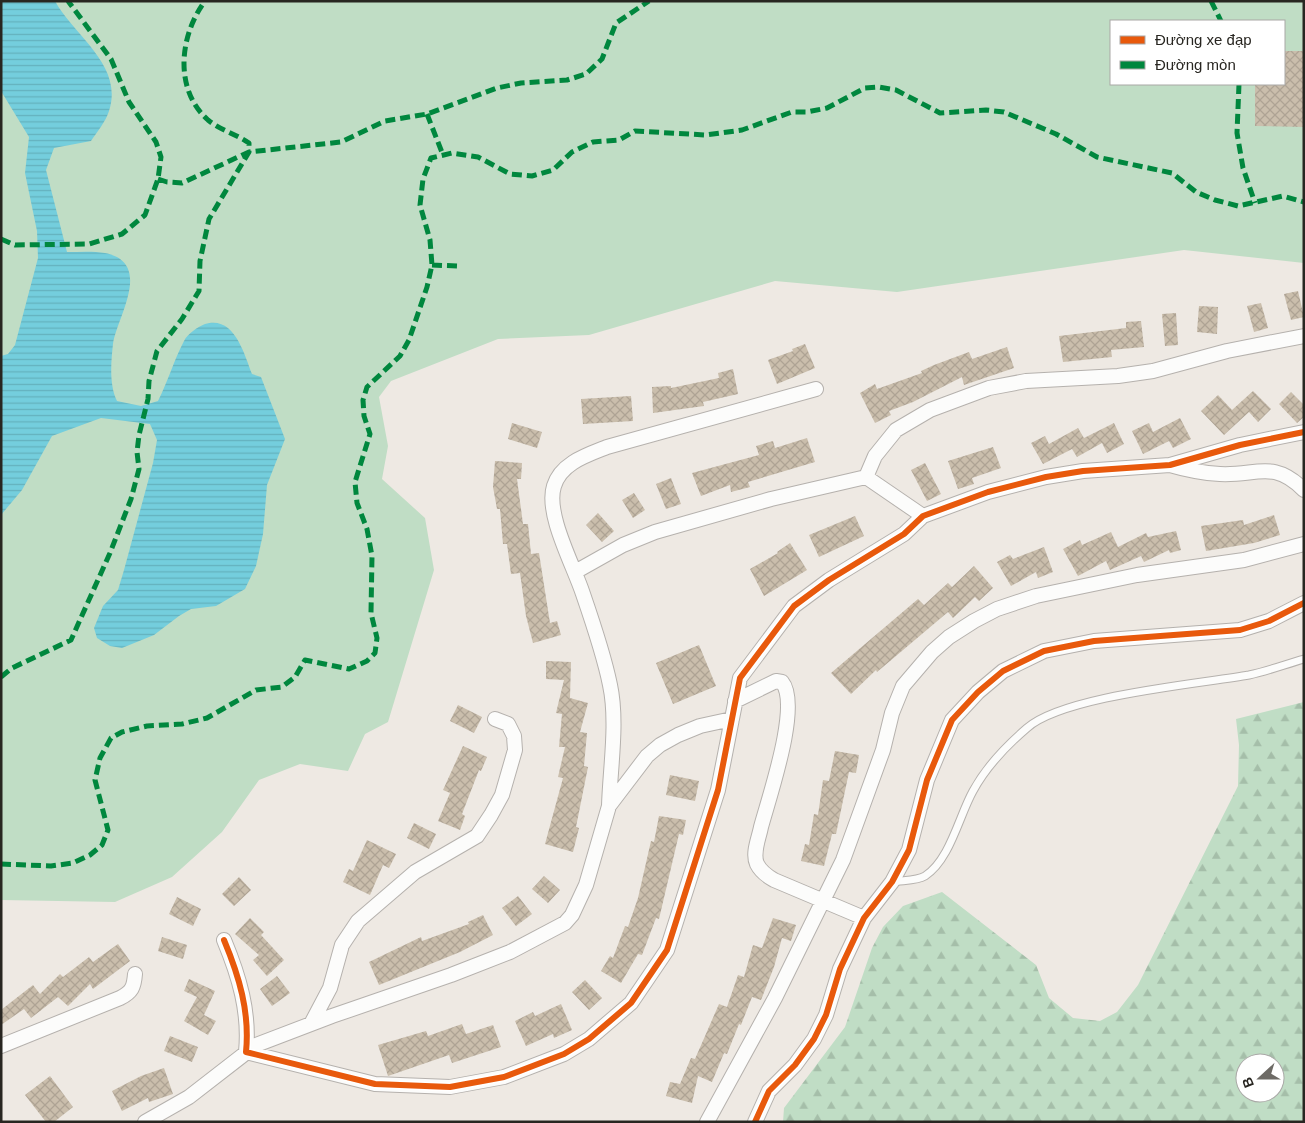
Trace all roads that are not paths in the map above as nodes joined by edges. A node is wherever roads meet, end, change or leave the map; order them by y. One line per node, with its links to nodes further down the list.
1 (1304, 336): 5 (street)
2 (816, 389): 9 (street)
3 (1304, 432): 4 (street)
4 (1170, 465): 6 (street); 7 (street)
5 (866, 477): 7 (street); 9 (street)
6 (1304, 490)
7 (923, 516): 12 (street)
8 (1304, 544): 17 (street)
9 (575, 572): 15 (street)
10 (1304, 603): 16 (street)
11 (1304, 659): 16 (lane)
12 (735, 702): 14 (street); 17 (street)
13 (495, 719): 21 (street)
14 (732, 719): 15 (street); 23 (street)
15 (609, 806): 21 (street)
16 (892, 882): 18 (street)
17 (824, 900): 18 (street); 25 (street)
18 (864, 918): 26 (street)
19 (224, 940): 23 (street)
20 (135, 974): 22 (street)
21 (311, 1024): 23 (street)
22 (1, 1046)
23 (246, 1052): 24 (street)
24 (145, 1122)
25 (707, 1122)
26 (755, 1122)

